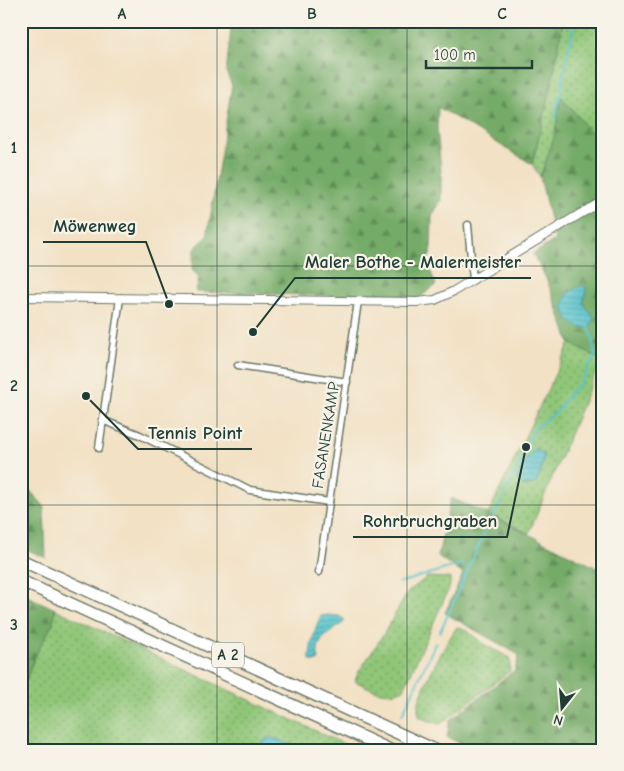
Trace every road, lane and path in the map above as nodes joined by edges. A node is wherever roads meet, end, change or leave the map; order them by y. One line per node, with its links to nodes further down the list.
1 (603, 201): 3 (street)
2 (468, 225): 3 (street)
3 (473, 280): 6 (street)
4 (21, 297): 5 (street)
5 (120, 298): 6 (street); 9 (street)
6 (358, 301): 8 (street, FASANENKAMP)
7 (238, 365): 8 (street)
8 (347, 382): 11 (street, FASANENKAMP)
9 (102, 420): 10 (street); 11 (street)
10 (99, 448)
11 (329, 502): 13 (street, FASANENKAMP)
12 (21, 560): 16 (highway, A 2)
13 (319, 572)
14 (21, 581): 15 (highway, A 2)
15 (390, 750)
16 (435, 750)

